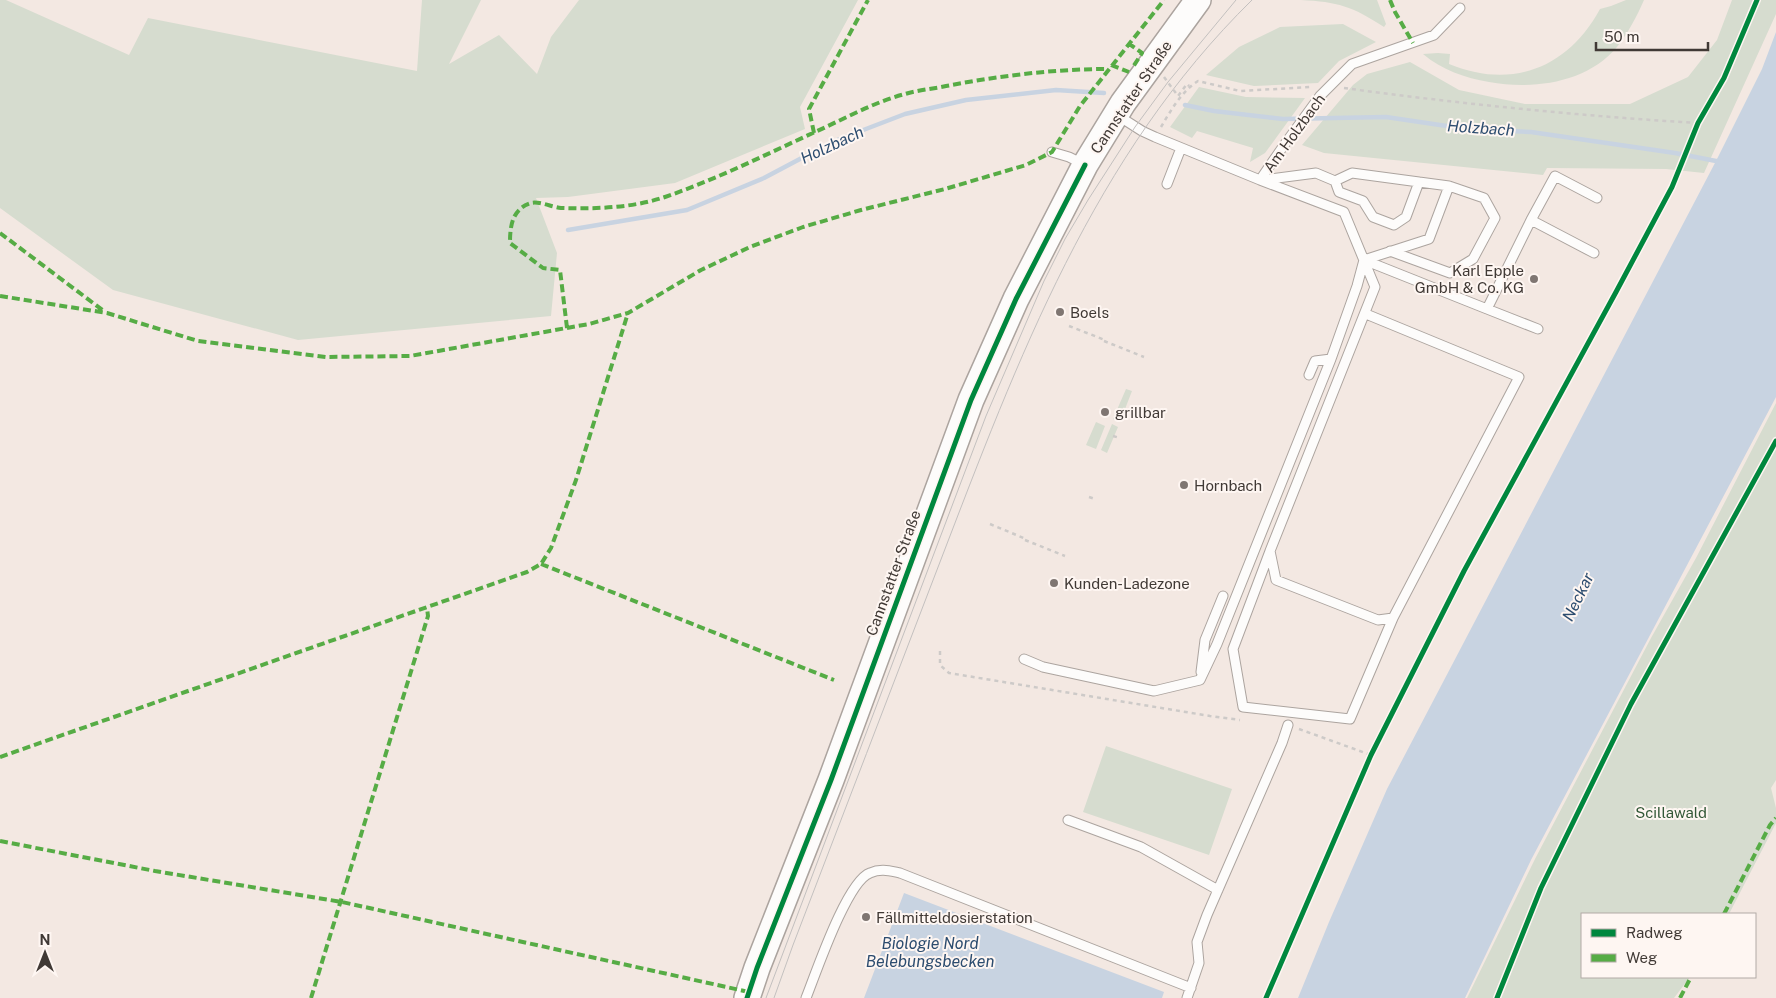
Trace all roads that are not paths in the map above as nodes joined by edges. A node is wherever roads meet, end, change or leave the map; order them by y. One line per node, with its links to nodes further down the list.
1 (1199, 2): 3 (main road, Cannstatter Straße)
2 (1460, 8): 7 (lane, Am Holzbach)
3 (1116, 115): 4 (lane, Am Holzbach); 6 (main road, Cannstatter Straße)
4 (1181, 148): 7 (lane, Am Holzbach); 10 (lane)
5 (1052, 152): 6 (lane)
6 (1085, 165): 31 (main road, Cannstatter Straße)
7 (1260, 180): 8 (lane); 16 (lane)
8 (1335, 180): 9 (lane); 9 (lane)
9 (1419, 182): 11 (lane)
10 (1167, 184)
11 (1450, 186): 14 (lane); 14 (lane)
12 (1598, 198): 13 (lane)
13 (1531, 220): 15 (lane); 17 (lane)
14 (1390, 251): 16 (lane)
15 (1594, 253)
16 (1364, 260): 17 (lane); 18 (lane); 20 (lane)
17 (1487, 309): 19 (lane)
18 (1366, 314): 22 (lane); 24 (lane)
19 (1538, 329)
20 (1332, 359): 21 (lane); 26 (lane)
21 (1310, 375)
22 (1270, 551): 24 (lane); 24 (lane)
23 (1222, 596): 26 (lane)
24 (1394, 618)
25 (1024, 659): 26 (lane)
26 (1200, 680)
27 (1288, 725): 29 (lane)
28 (1068, 820): 29 (lane)
29 (1218, 890): 30 (lane)
30 (1191, 988): 32 (lane); 33 (lane)
31 (747, 998)
32 (806, 998)
33 (1187, 998)

